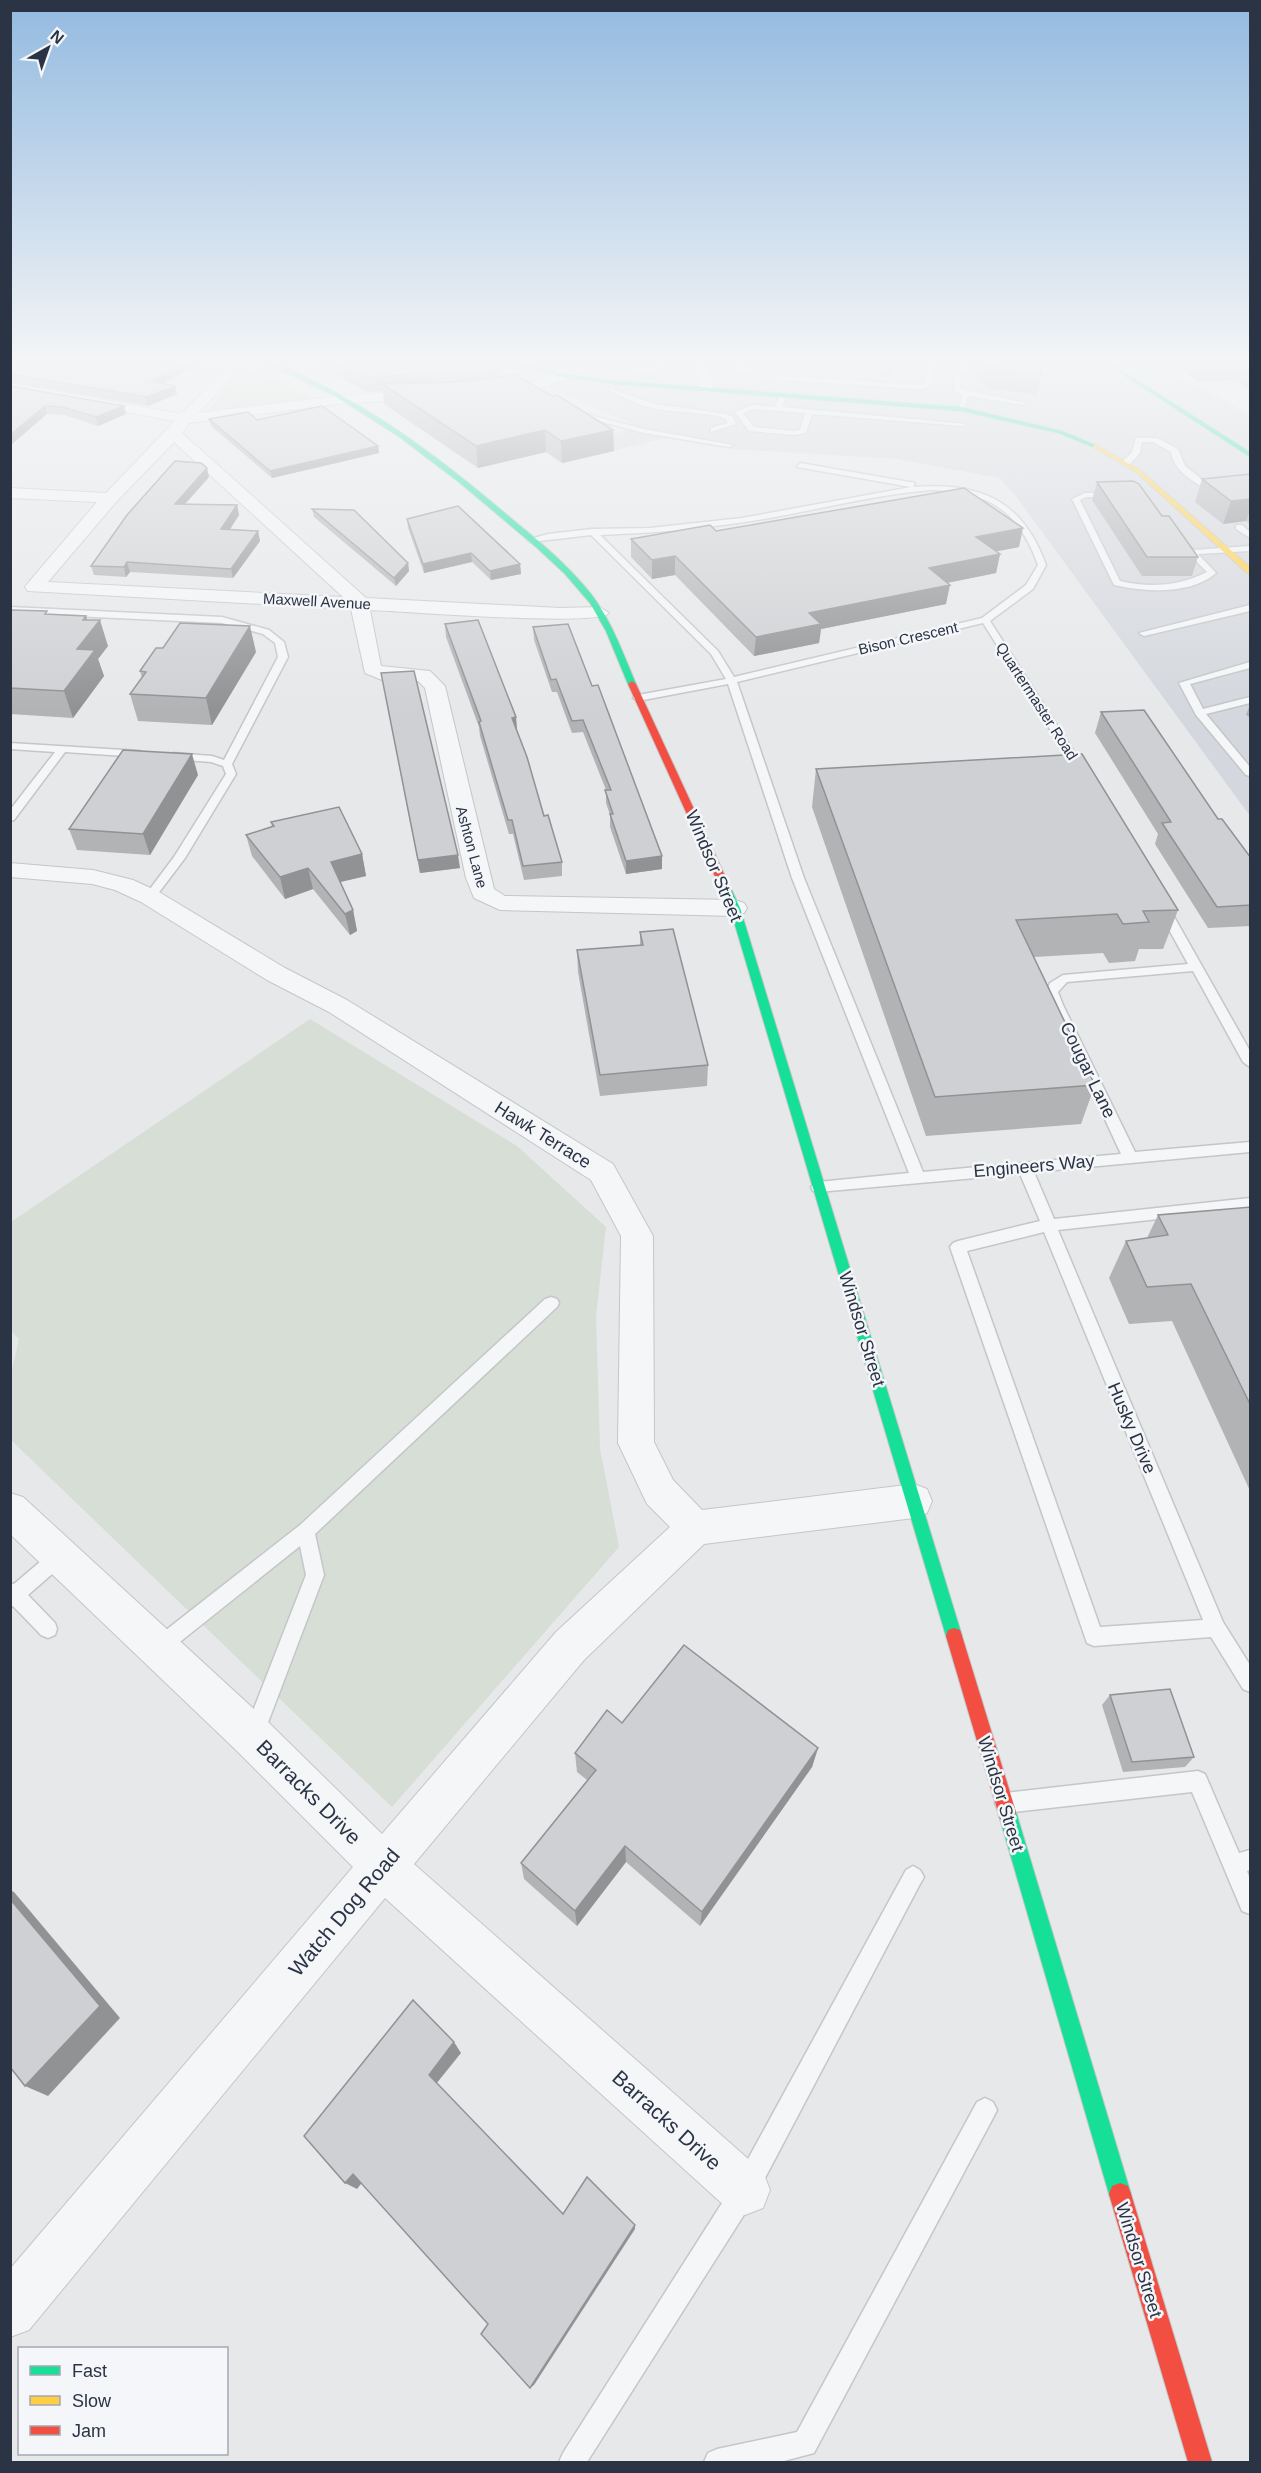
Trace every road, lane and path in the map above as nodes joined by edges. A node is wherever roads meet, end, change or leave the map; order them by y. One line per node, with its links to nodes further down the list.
1 (129, 479): 10 (street)
2 (224, 479): 19 (street)
3 (459, 479): 14 (street, Windsor Street)
4 (881, 479): 7 (lane)
5 (1145, 479): 15 (street)
6 (1197, 479): 8 (lane)
7 (924, 487): 12 (lane, Bison Crescent); 23 (lane, Bison Crescent)
8 (1208, 488)
9 (10, 493): 10 (street)
10 (110, 498): 19 (street, Maxwell Avenue)
11 (1239, 527): 13 (lane)
12 (592, 531): 14 (lane, Bison Crescent); 26 (lane)
13 (1251, 536)
14 (531, 540): 22 (street, Windsor Street)
15 (1224, 549): 16 (lane); 17 (lane); 18 (street)
16 (1251, 549)
17 (1194, 552): 17 (lane)
18 (1251, 571)
19 (359, 602): 22 (street, Maxwell Avenue); 39 (street, Ashton Lane)
20 (1251, 608): 24 (lane)
21 (10, 610): 32 (lane)
22 (600, 613): 27 (street, Windsor Street)
23 (985, 620): 26 (lane, Bison Crescent); 34 (lane, Quartermaster Road)
24 (1144, 633)
25 (1251, 665): 29 (lane)
26 (731, 680): 27 (lane, Bison Crescent); 45 (lane)
27 (638, 698): 39 (street, Windsor Street)
28 (1251, 700): 29 (lane)
29 (1200, 713): 33 (lane)
30 (10, 746): 31 (lane)
31 (63, 748): 32 (lane); 35 (lane)
32 (227, 764): 37 (lane)
33 (1251, 773)
34 (1091, 787)
35 (10, 818)
36 (10, 870): 37 (street, Hawk Terrace)
37 (150, 897): 52 (street, Hawk Terrace)
38 (1156, 897): 40 (lane)
39 (735, 908): 46 (street, Windsor Street)
40 (1198, 968): 41 (lane); 43 (lane, Cougar Lane)
41 (1251, 1062)
42 (1251, 1147): 43 (lane, Engineers Way)
43 (1130, 1157): 44 (lane, Engineers Way)
44 (1025, 1167): 45 (lane, Engineers Way); 48 (lane, Husky Drive)
45 (918, 1178): 46 (lane, Engineers Way)
46 (818, 1187): 50 (street, Windsor Street)
47 (1251, 1203): 48 (lane)
48 (1049, 1225): 56 (lane, Husky Drive); 56 (lane)
49 (551, 1303): 53 (lane)
50 (914, 1501): 52 (street); 61 (street, Windsor Street)
51 (10, 1509): 54 (street, Barracks Drive)
52 (695, 1528): 63 (street, Watch Dog Road)
53 (306, 1531): 58 (lane); 60 (lane)
54 (60, 1556): 55 (lane); 58 (street, Barracks Drive)
55 (12, 1595): 57 (lane)
56 (1216, 1628): 59 (lane, Husky Drive)
57 (48, 1629)
58 (158, 1648): 60 (street, Barracks Drive)
59 (1251, 1682)
60 (253, 1737): 63 (street, Barracks Drive)
61 (1004, 1803): 62 (lane); 71 (street, Windsor Street)
62 (1242, 1863): 65 (lane)
63 (382, 1866): 67 (street, Barracks Drive); 68 (street, Watch Dog Road)
64 (914, 1877): 67 (lane)
65 (1251, 1903)
66 (985, 2110): 70 (lane)
67 (746, 2190): 69 (lane)
68 (10, 2311)
69 (572, 2463)
70 (717, 2463)
71 (1200, 2463)

